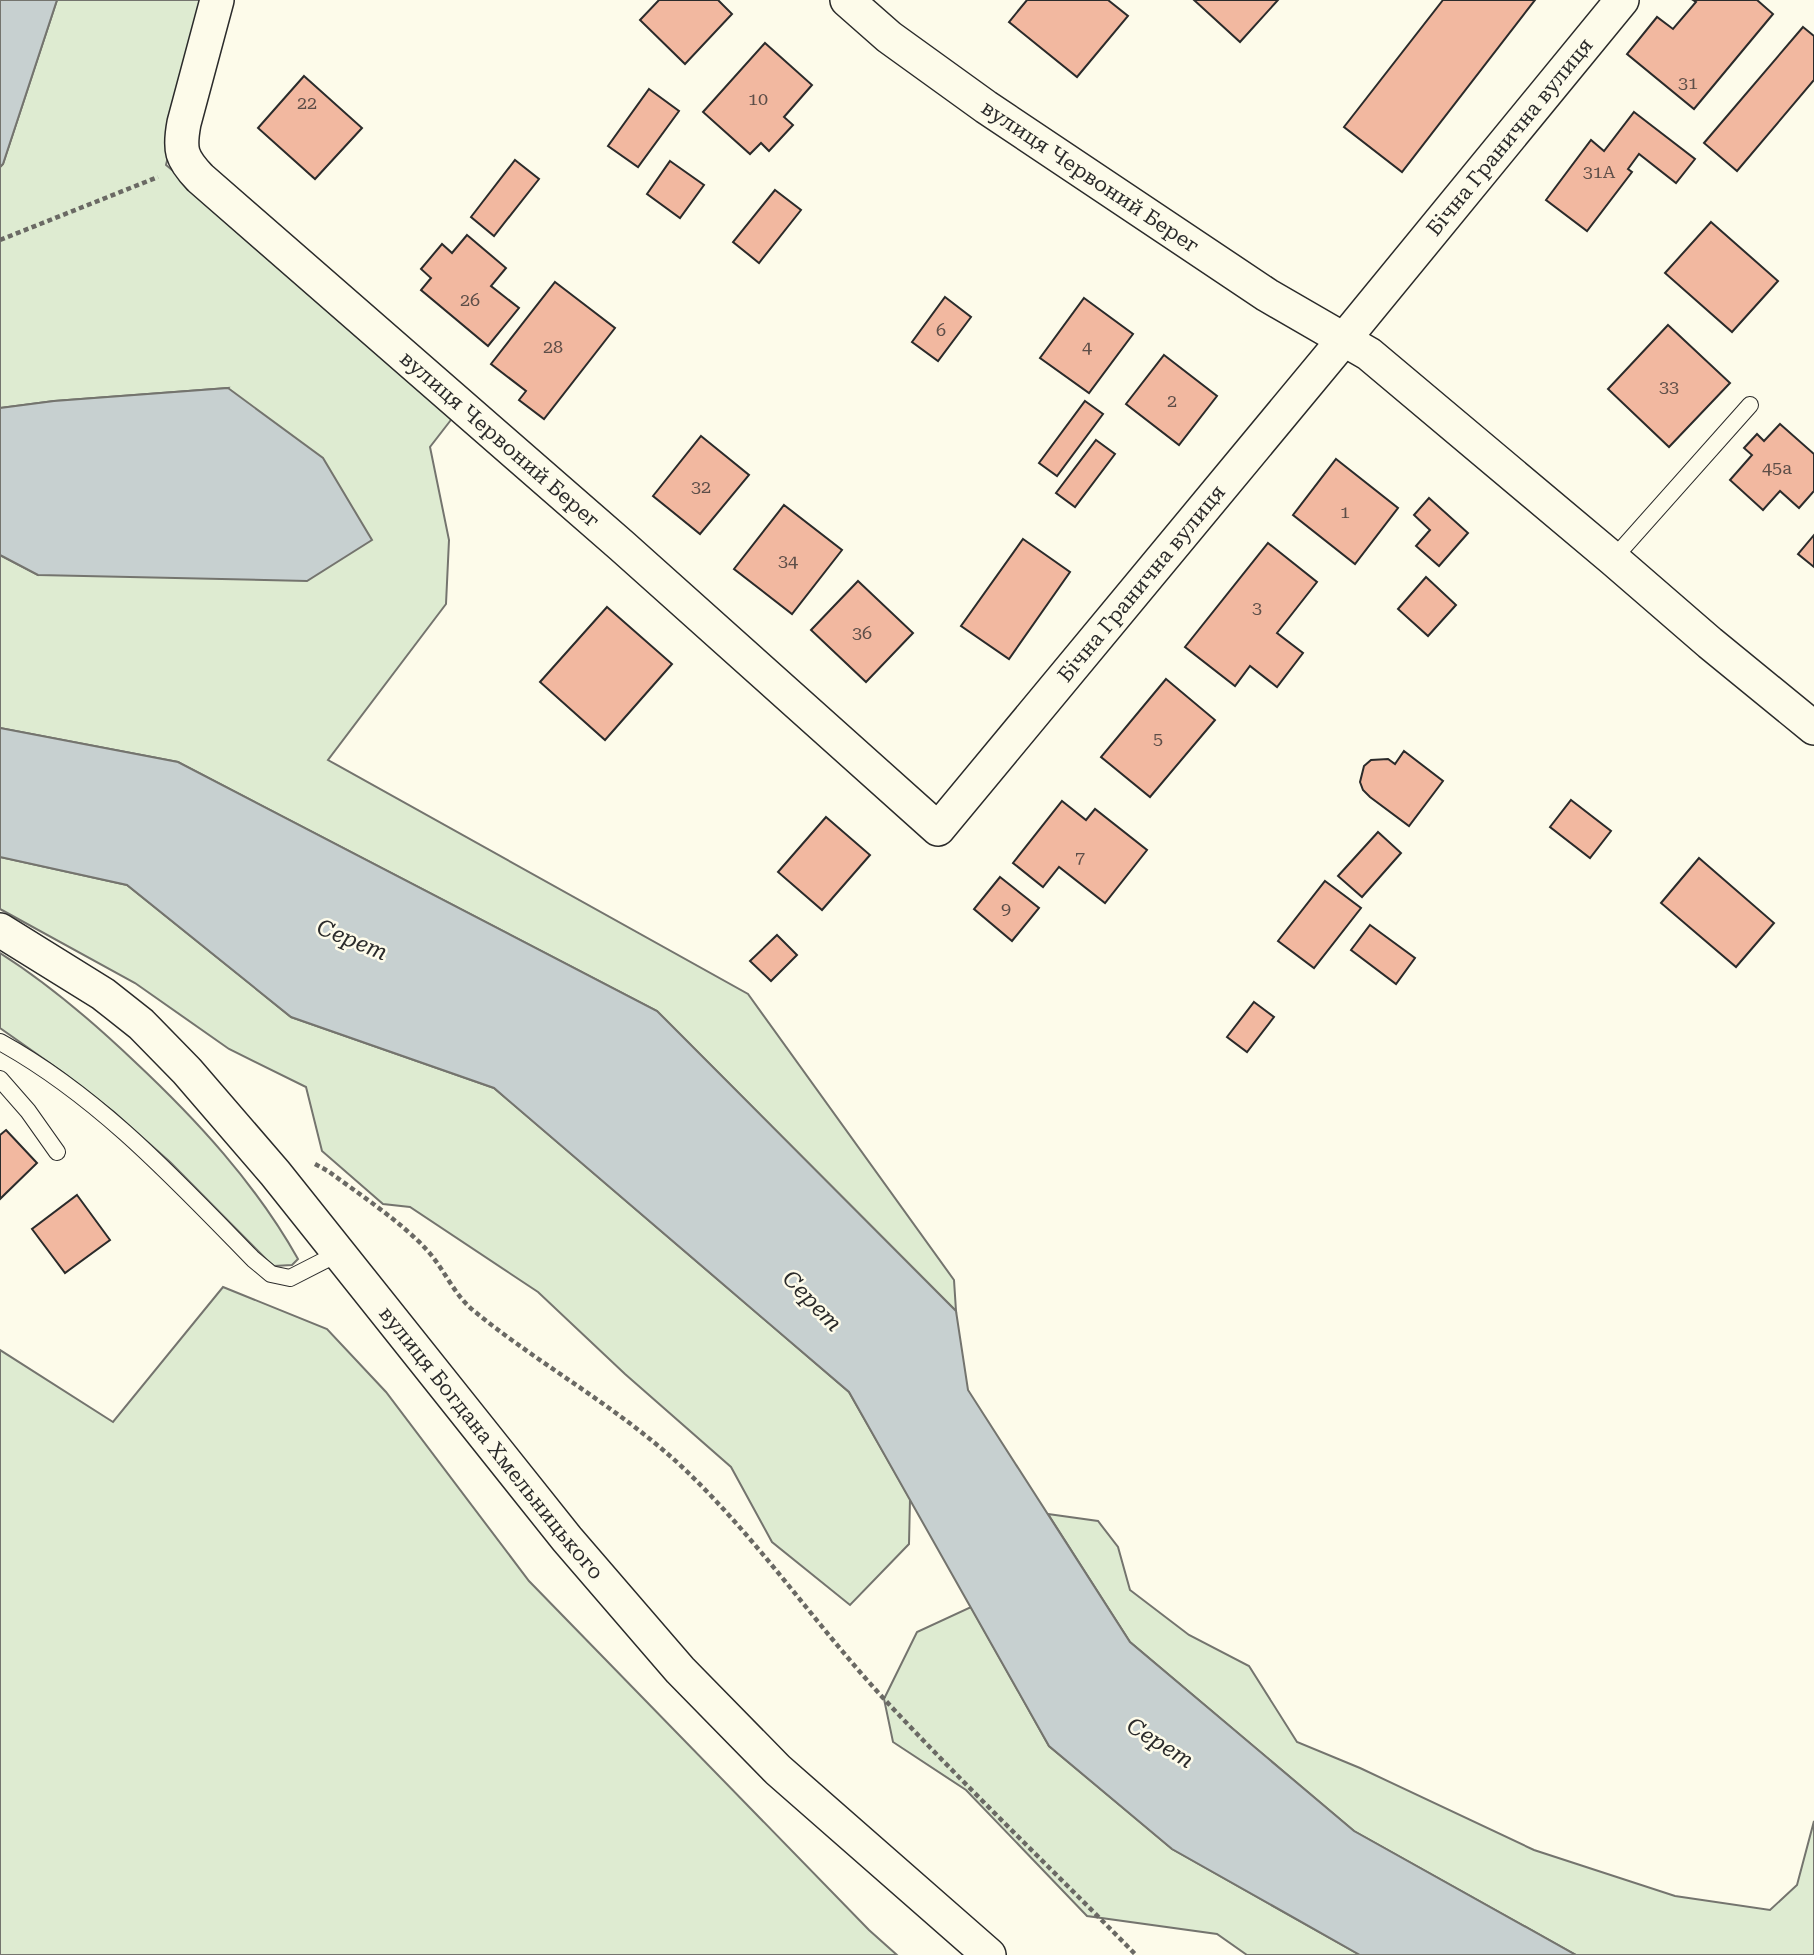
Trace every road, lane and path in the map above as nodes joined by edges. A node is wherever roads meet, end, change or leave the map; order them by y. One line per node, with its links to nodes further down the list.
1 (217, 0): 4 (street)
2 (847, 0): 6 (street, вулиця Червоний Берег)
3 (1622, 0): 6 (street, Бічна Гранична вулиця)
4 (189, 166): 5 (path); 10 (street, вулиця Червоний Берег)
5 (0, 240)
6 (1345, 338): 8 (street); 10 (street, Бічна Гранична вулиця)
7 (1750, 405): 8 (lane)
8 (1613, 559): 9 (street)
9 (1814, 728)
10 (938, 829)
11 (0, 930): 16 (street, вулиця Богдана Хмельницького)
12 (0, 1042): 16 (lane)
13 (0, 1079): 14 (lane)
14 (57, 1152)
15 (306, 1159): 18 (path)
16 (339, 1253): 17 (street, вулиця Богдана Хмельницького)
17 (989, 1955)
18 (1136, 1955)

